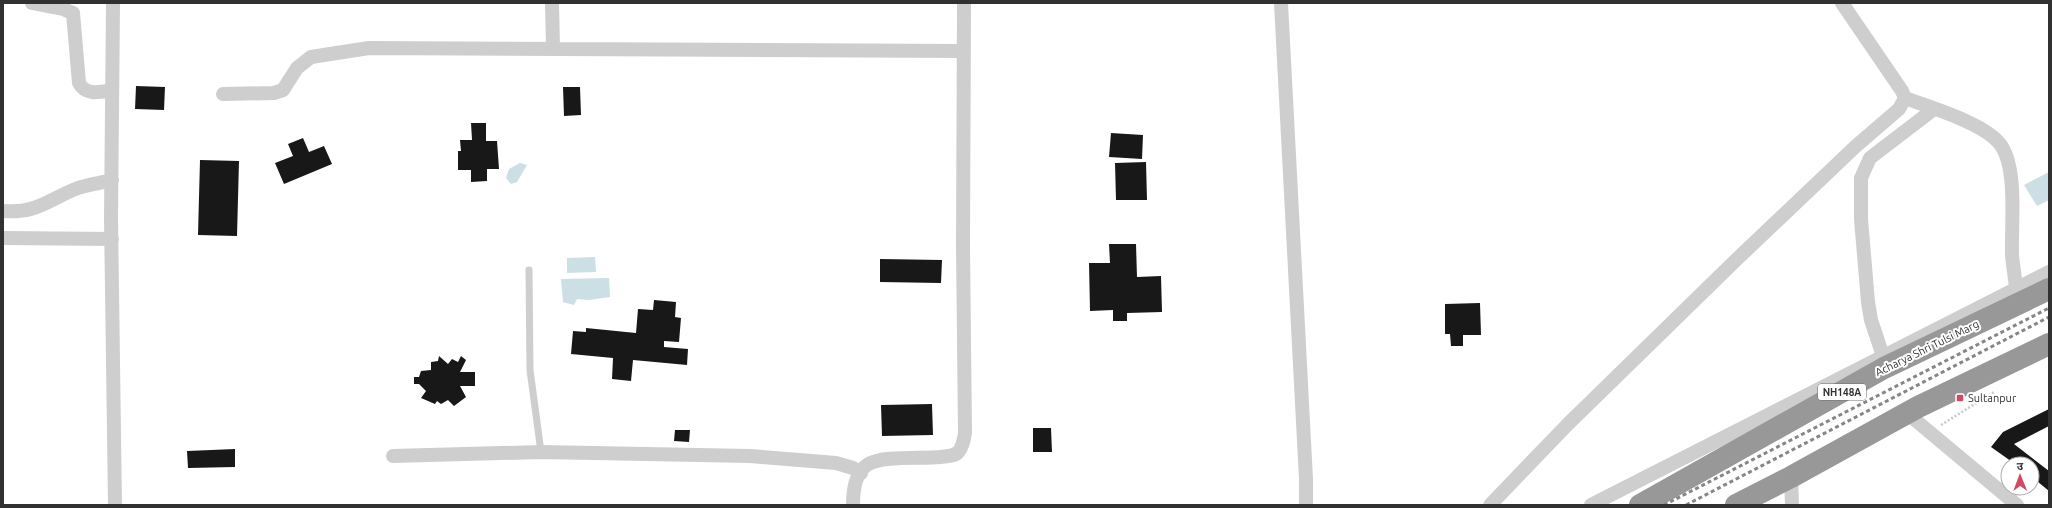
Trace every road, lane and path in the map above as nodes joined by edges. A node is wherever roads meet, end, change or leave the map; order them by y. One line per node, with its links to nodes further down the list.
1 (32, 3): 9 (street)
2 (113, 3): 9 (street)
3 (552, 3): 7 (street)
4 (964, 3): 8 (street)
5 (1281, 3): 32 (street)
6 (1842, 3): 11 (street)
7 (553, 48): 8 (street); 10 (street)
8 (963, 51): 28 (street)
9 (112, 90): 13 (street)
10 (223, 94)
11 (1905, 98): 12 (street); 33 (street)
12 (1934, 109): 19 (street); 22 (street)
13 (112, 180): 14 (street); 16 (street)
14 (3, 211)
15 (3, 238): 16 (street)
16 (112, 239): 30 (street)
17 (529, 270): 26 (lane)
18 (2049, 272): 19 (street)
19 (2016, 288): 22 (street)
20 (2049, 289): 22 (highway, Acharya Shri Tulsi Marg / NH148A)
21 (2049, 344): 24 (highway)
22 (1884, 362): 34 (street); 35 (highway, Acharya Shri Tulsi Marg / NH148A)
23 (1998, 390): 25 (path)
24 (1908, 414): 25 (street); 29 (highway)
25 (1930, 431): 38 (street)
26 (541, 452): 27 (street); 28 (street)
27 (393, 456)
28 (861, 473): 31 (street)
29 (1791, 477): 36 (highway); 37 (street)
30 (115, 505)
31 (853, 505)
32 (1306, 505)
33 (1490, 505)
34 (1591, 505)
35 (1640, 505)
36 (1736, 505)
37 (1792, 505)
38 (2017, 505)

